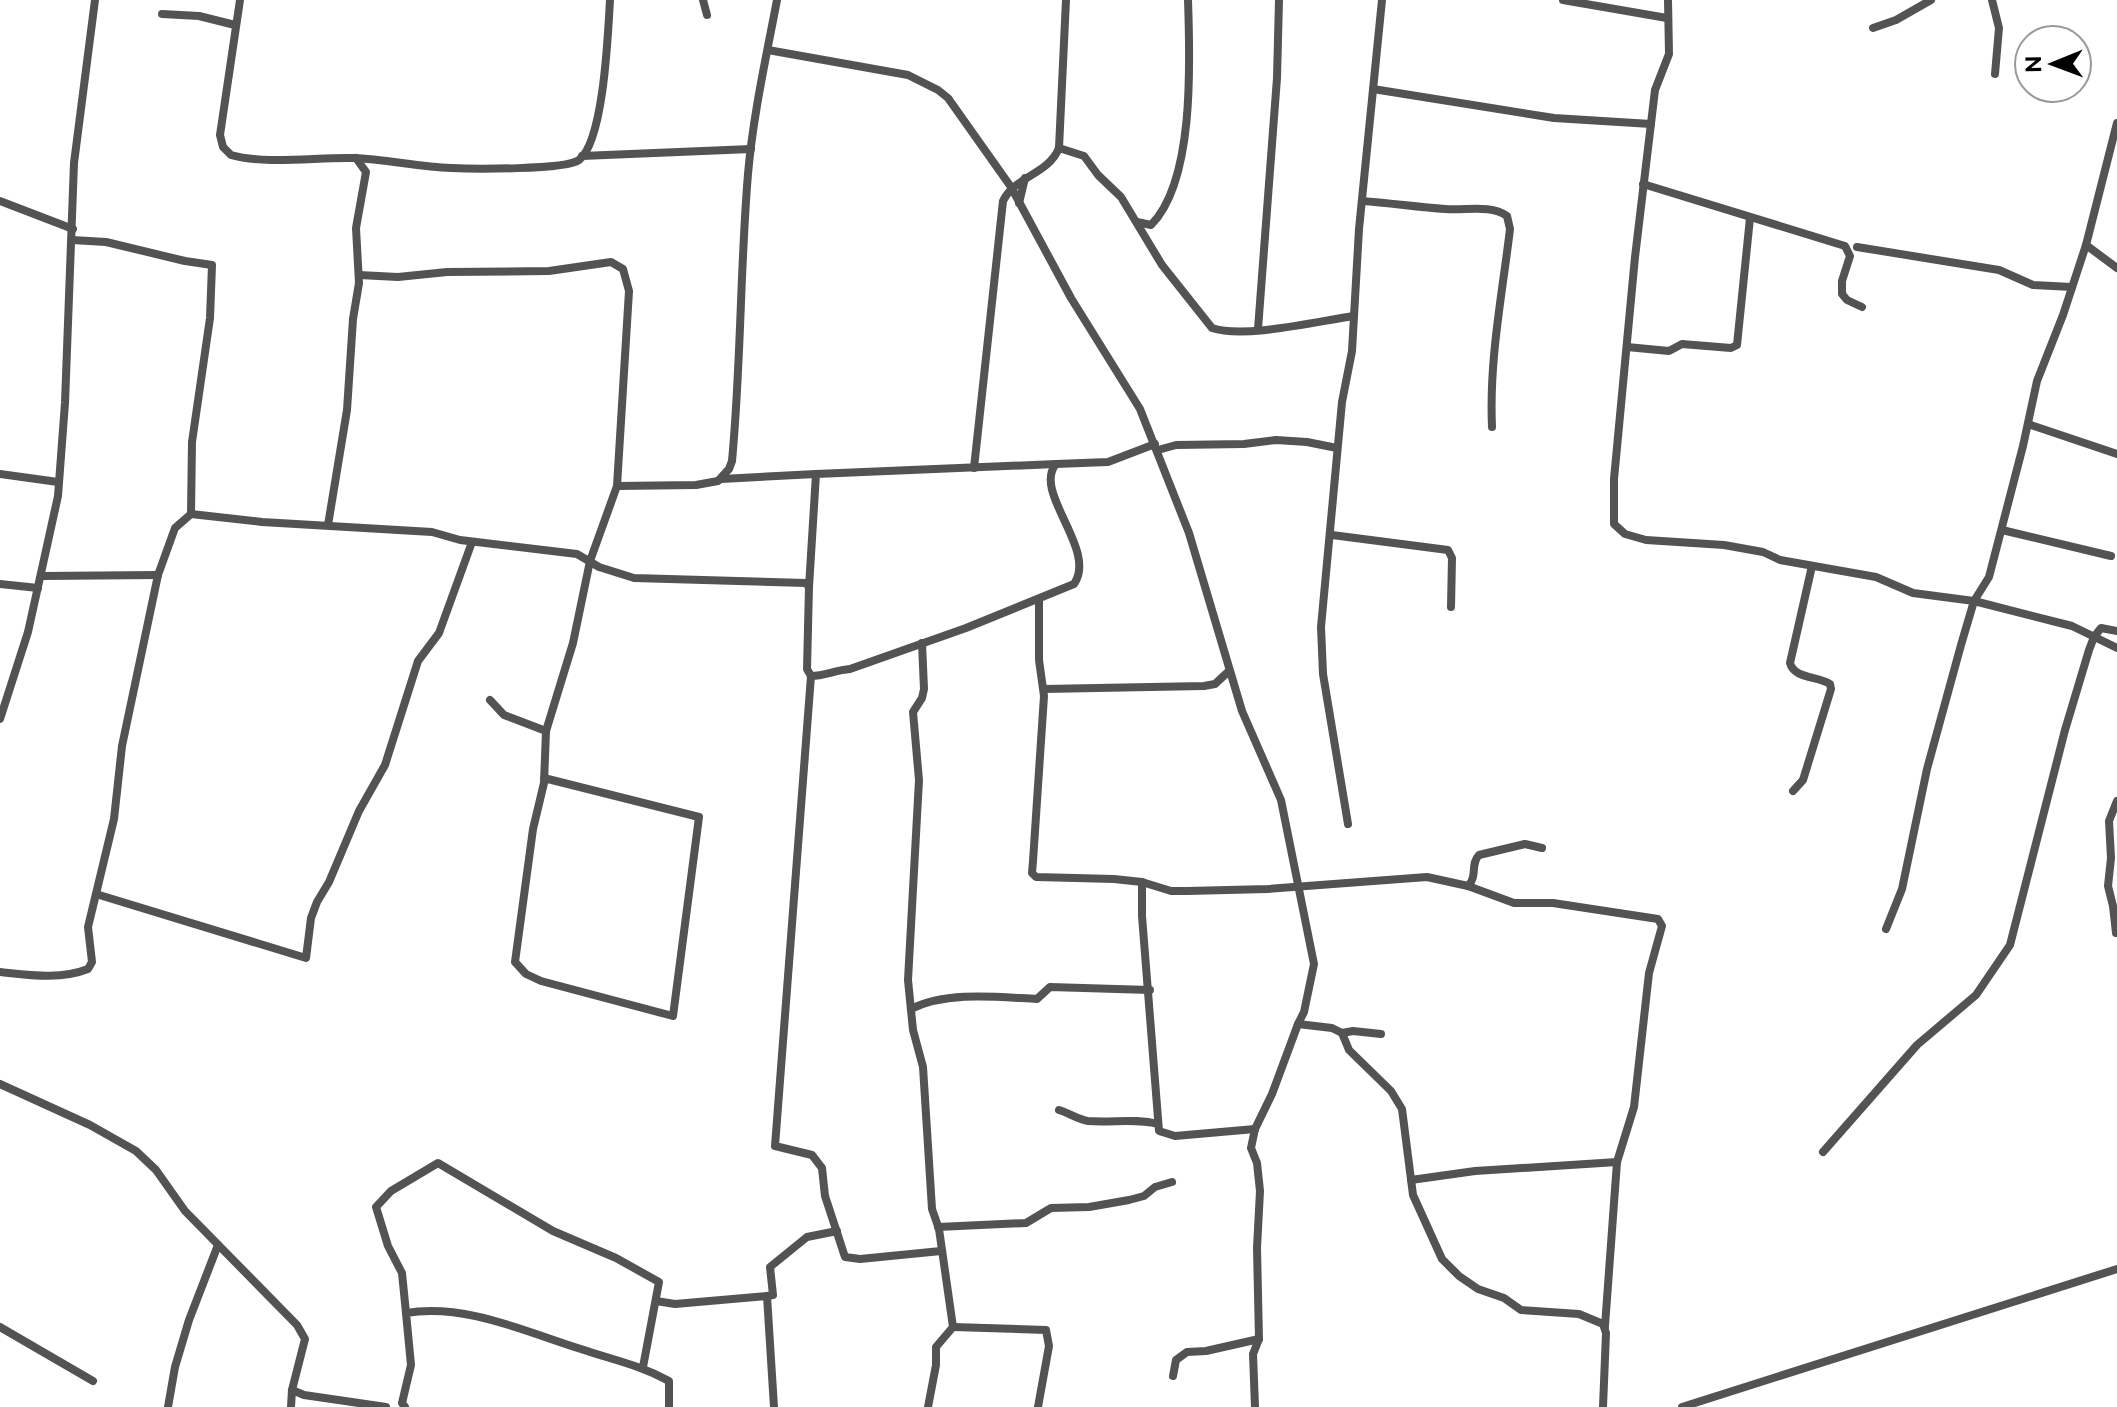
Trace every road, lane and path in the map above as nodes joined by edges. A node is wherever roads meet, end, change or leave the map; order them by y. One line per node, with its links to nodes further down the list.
1 (95, 0): 38 (street)
2 (240, 0): 17 (street)
3 (610, 0): 26 (street)
4 (703, 0): 15 (street)
5 (777, 0): 19 (street)
6 (1066, 0): 24 (street)
7 (1188, 0): 37 (street)
8 (1279, 0): 47 (street)
9 (1382, 0): 21 (street)
10 (1563, 0): 16 (street)
11 (1668, 0): 16 (street)
12 (1931, 0): 18 (street)
13 (1992, 0): 20 (street)
14 (162, 14): 17 (street)
15 (707, 15)
16 (1667, 18): 23 (street)
17 (235, 25): 27 (street)
18 (1873, 28)
19 (768, 50): 25 (street); 32 (street)
20 (1995, 74)
21 (1373, 89): 23 (street); 34 (street)
22 (2117, 123): 40 (street)
23 (1651, 124): 31 (street)
24 (1059, 148): 30 (street); 37 (street)
25 (751, 149): 26 (street); 58 (street)
26 (582, 156): 28 (street)
27 (356, 158): 28 (street); 29 (street)
28 (391, 162): 29 (street)
29 (366, 172): 43 (street)
30 (1025, 178): 32 (street); 35 (street)
31 (1643, 184): 36 (street); 48 (street)
32 (1011, 187): 35 (street); 55 (street)
33 (0, 201): 38 (street)
34 (1362, 201): 46 (street); 50 (street)
35 (1019, 203): 51 (street)
36 (1750, 218): 45 (street); 48 (street)
37 (1137, 222): 47 (street)
38 (73, 229): 39 (street)
39 (72, 240): 59 (street); 61 (street)
40 (2086, 245): 42 (street); 44 (street)
41 (1857, 247): 44 (street)
42 (2117, 268)
43 (359, 275): 60 (street); 62 (street)
44 (2072, 287): 49 (street)
45 (1862, 307)
46 (1354, 316): 47 (street); 52 (street)
47 (1258, 329)
48 (1627, 347): 68 (street)
49 (2028, 424): 53 (street); 63 (street)
50 (1492, 427)
51 (1157, 447): 52 (street); 54 (street); 81 (street)
52 (1337, 448): 64 (street)
53 (2117, 454)
54 (1056, 464): 55 (street); 74 (street)
55 (974, 468): 57 (street)
56 (0, 474): 59 (street)
57 (816, 474): 58 (street); 72 (street)
58 (721, 479): 60 (street)
59 (58, 482): 70 (street)
60 (617, 486): 67 (street)
61 (191, 514): 62 (street); 69 (street)
62 (328, 525): 65 (street)
63 (2002, 530): 66 (street); 75 (street)
64 (1332, 535): 76 (street); 90 (street)
65 (472, 542): 67 (street); 95 (street)
66 (2111, 556)
67 (590, 561): 72 (street); 86 (street)
68 (1812, 566): 75 (street); 88 (street)
69 (158, 575): 70 (street); 95 (street)
70 (42, 576): 73 (street)
71 (0, 584): 73 (street)
72 (809, 587): 82 (street)
73 (38, 588): 85 (street)
74 (1039, 599): 79 (street); 83 (street)
75 (1974, 601): 78 (street); 96 (street)
76 (1451, 607)
77 (2117, 631): 78 (street)
78 (2094, 637): 80 (street); 108 (street)
79 (922, 643): 82 (street); 100 (street)
80 (2117, 648)
81 (1229, 671): 83 (street); 93 (street)
82 (811, 676): 113 (street)
83 (1044, 689): 92 (street)
84 (490, 700): 86 (street)
85 (0, 719)
86 (546, 731): 87 (street)
87 (544, 778): 87 (street)
88 (1793, 791)
89 (2117, 801): 97 (street)
90 (1348, 824)
91 (1542, 848): 94 (street)
92 (1142, 882): 93 (street); 99 (street)
93 (1298, 885): 94 (street); 101 (street)
94 (1468, 886): 109 (street)
95 (96, 894): 98 (street)
96 (1886, 929)
97 (2116, 933)
98 (0, 972)
99 (1150, 990): 100 (street); 106 (street)
100 (911, 1009): 112 (street)
101 (1298, 1024): 102 (street); 107 (street)
102 (1342, 1033): 103 (street); 110 (street)
103 (1381, 1034)
104 (0, 1084): 114 (street)
105 (1059, 1110): 106 (street)
106 (1158, 1124): 107 (street)
107 (1255, 1129): 123 (street)
108 (1823, 1152)
109 (1617, 1162): 110 (street); 122 (street)
110 (1411, 1180): 122 (street)
111 (1172, 1182): 112 (street)
112 (938, 1227): 115 (street)
113 (837, 1231): 115 (street); 117 (street)
114 (218, 1245): 127 (street); 128 (street)
115 (941, 1251): 121 (street)
116 (2117, 1269): 138 (street)
117 (767, 1296): 118 (street); 133 (street)
118 (656, 1301): 119 (street); 124 (street)
119 (406, 1313): 124 (street); 131 (street)
120 (0, 1327): 126 (street)
121 (953, 1327): 134 (street); 135 (street)
122 (1605, 1327): 137 (street)
123 (1259, 1339): 125 (street); 136 (street)
124 (643, 1367): 132 (street)
125 (1173, 1376)
126 (93, 1381)
127 (292, 1390): 129 (street); 130 (street)
128 (168, 1407)
129 (291, 1407)
130 (386, 1407)
131 (405, 1407)
132 (669, 1407)
133 (774, 1407)
134 (928, 1407)
135 (1038, 1407)
136 (1255, 1407)
137 (1603, 1407)
138 (1682, 1407)

